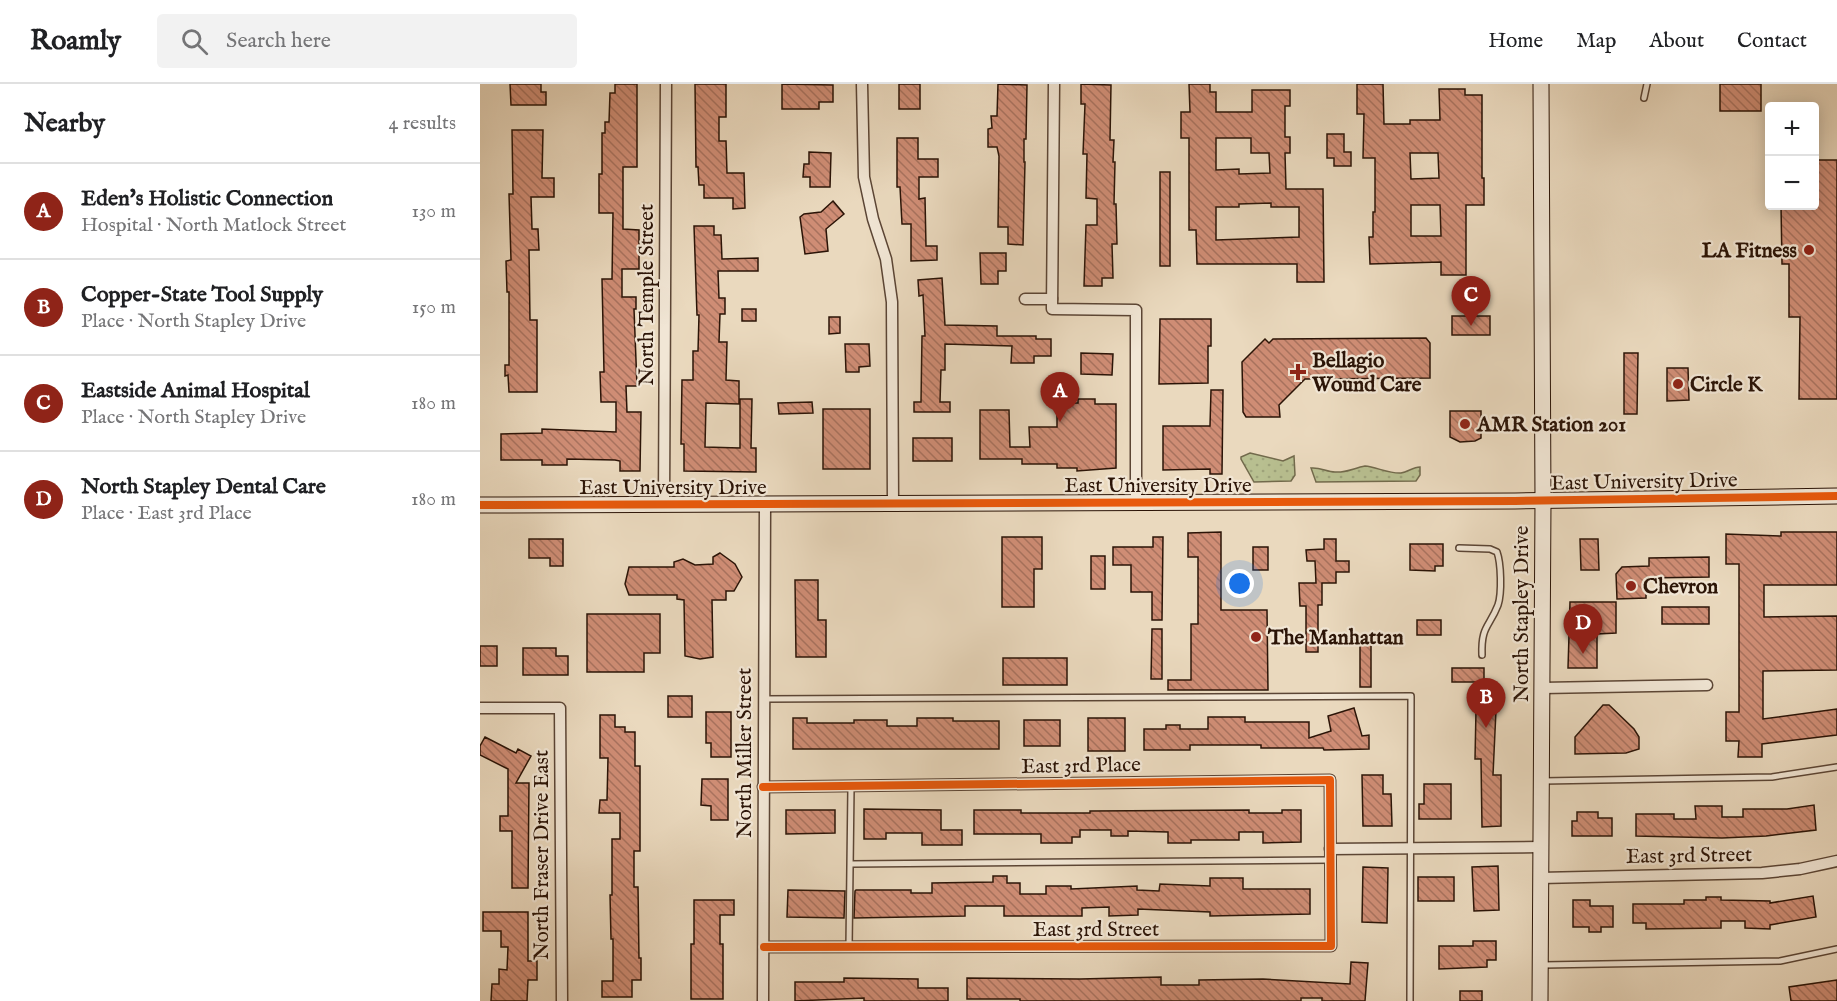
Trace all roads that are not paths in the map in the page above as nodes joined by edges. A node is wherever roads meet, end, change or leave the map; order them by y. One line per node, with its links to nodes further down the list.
1 (666, 84): 14 (street, North Temple Street)
2 (862, 84): 12 (street)
3 (1054, 84): 8 (street)
4 (1541, 84): 10 (main road, North Stapley Drive)
5 (1647, 84): 6 (lane)
6 (1644, 98)
7 (1025, 299): 8 (street)
8 (1052, 299): 11 (street)
9 (1837, 496): 10 (main road, East University Drive)
10 (1543, 501): 11 (main road, East University Drive); 19 (main road, North Stapley Drive)
11 (1136, 502): 12 (main road, East University Drive)
12 (893, 504): 15 (main road, East University Drive)
13 (480, 505): 14 (main road, East University Drive)
14 (664, 505): 15 (main road, East University Drive)
15 (765, 505): 20 (street, North Miller Street)
16 (1459, 549): 17 (lane)
17 (1482, 655)
18 (1707, 685): 19 (street)
19 (1542, 688): 23 (main road, North Stapley Drive)
20 (764, 699): 25 (street, North Miller Street); 27 (lane)
21 (480, 708): 36 (street, North Fraser Drive East)
22 (1837, 767): 23 (lane)
23 (1541, 781): 26 (main road, North Stapley Drive)
24 (851, 786): 25 (street, East 3rd Place); 28 (street, East 3rd Place); 30 (lane)
25 (763, 787): 32 (street, North Miller Street)
26 (1540, 847): 27 (street); 31 (main road, North Stapley Drive)
27 (1412, 848): 28 (street); 38 (lane)
28 (1330, 855): 30 (lane); 33 (street, East 3rd Street)
29 (1837, 861): 31 (street, East 3rd Street)
30 (851, 864): 33 (lane)
31 (1540, 878): 35 (main road, North Stapley Drive)
32 (764, 947): 33 (street, East 3rd Street); 37 (street, North Miller Street)
33 (849, 947)
34 (1837, 949): 35 (lane)
35 (1541, 965): 39 (main road, North Stapley Drive)
36 (562, 1001)
37 (763, 1001)
38 (1410, 1001)
39 (1540, 1001)

